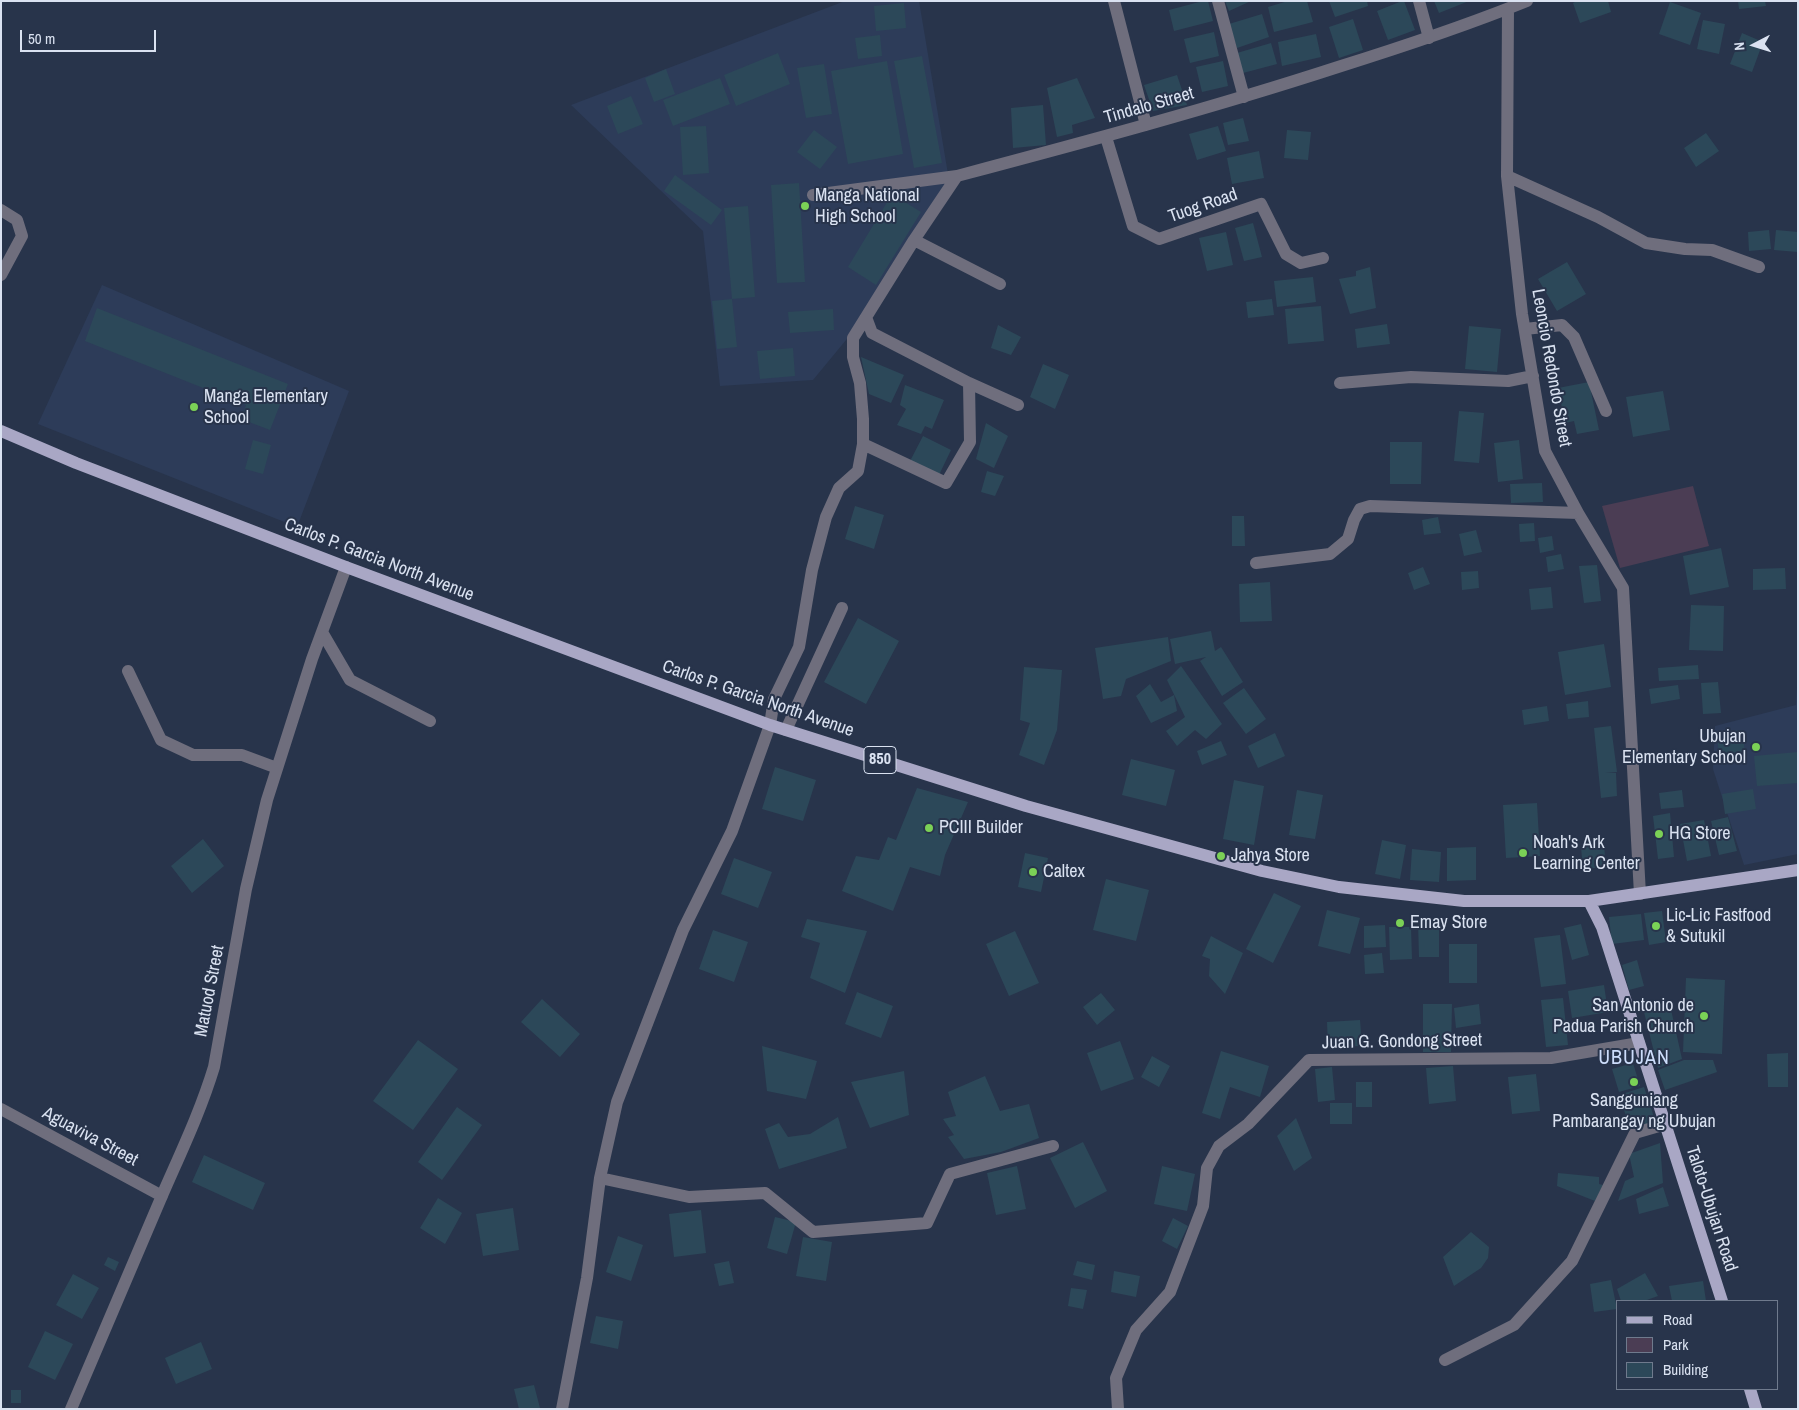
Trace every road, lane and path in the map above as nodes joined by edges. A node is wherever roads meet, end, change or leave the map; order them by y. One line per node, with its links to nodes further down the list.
1 (1114, 1): 8 (street)
2 (1218, 1): 7 (street)
3 (1419, 1): 6 (street)
4 (1528, 1): 5 (street, Tindalo Street)
5 (1508, 9): 6 (street, Tindalo Street); 11 (street, Leoncio Redondo Street)
6 (1429, 38): 7 (street, Tindalo Street)
7 (1244, 98): 8 (street, Tindalo Street)
8 (1146, 125): 9 (street, Tindalo Street)
9 (1106, 137): 10 (street, Tindalo Street); 15 (street, Tuog Road)
10 (957, 176): 12 (street, Tindalo Street); 14 (street)
11 (1507, 176): 16 (street); 20 (street, Leoncio Redondo Street)
12 (813, 195)
13 (1, 210): 17 (street)
14 (914, 240): 18 (street); 19 (street)
15 (1323, 258)
16 (1759, 267)
17 (1, 275)
18 (1000, 284)
19 (866, 317): 22 (street); 27 (street)
20 (1525, 329): 21 (street, Leoncio Redondo Street); 25 (street)
21 (1533, 376): 23 (street); 28 (street, Leoncio Redondo Street)
22 (969, 383): 24 (street); 27 (street)
23 (1340, 383)
24 (1018, 405)
25 (1606, 411)
26 (1, 431): 30 (main road, Carlos P. Garcia North Avenue / 850)
27 (862, 444): 35 (street)
28 (1578, 513): 29 (street); 39 (street, Leoncio Redondo Street)
29 (1256, 563)
30 (346, 566): 32 (street, Matuod Street); 35 (main road, Carlos P. Garcia North Avenue / 850)
31 (842, 608): 36 (street)
32 (322, 632): 34 (street); 37 (street, Matuod Street)
33 (128, 671): 37 (street)
34 (430, 721)
35 (770, 725): 36 (main road, Carlos P. Garcia North Avenue / 850); 45 (street)
36 (786, 730): 40 (main road, Carlos P. Garcia North Avenue / 850)
37 (277, 768): 46 (street, Matuod Street)
38 (1798, 870): 39 (main road, Carlos P. Garcia North Avenue / 850)
39 (1640, 894): 40 (main road, Carlos P. Garcia North Avenue / 850)
40 (1589, 901): 41 (main road, Taloto-Ubujan Road)
41 (1639, 1043): 43 (main road, Taloto-Ubujan Road); 52 (street, Juan G. Gondong Street)
42 (1, 1110): 46 (street, Aguaviva Street)
43 (1666, 1124): 47 (main road, Taloto-Ubujan Road); 48 (street)
44 (1053, 1146): 45 (street)
45 (600, 1178): 51 (street)
46 (162, 1196): 50 (street, Matuod Street)
47 (1722, 1300)
48 (1445, 1360)
49 (1750, 1390): 53 (main road)
50 (72, 1409)
51 (562, 1409)
52 (1118, 1409)
53 (1756, 1409)

